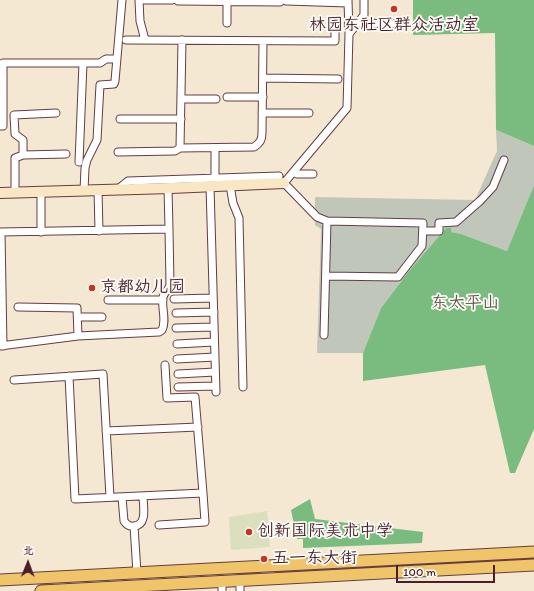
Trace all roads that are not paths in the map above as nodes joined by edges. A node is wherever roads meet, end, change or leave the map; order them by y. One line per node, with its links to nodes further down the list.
1 (122, 0): 18 (street)
2 (140, 0): 3 (street); 15 (street)
3 (175, 0): 4 (street)
4 (195, 0): 6 (street)
5 (364, 0): 10 (street)
6 (229, 1): 7 (street); 9 (street)
7 (282, 1): 8 (street)
8 (348, 1): 13 (street)
9 (227, 23)
10 (357, 23): 11 (street); 13 (street)
11 (406, 24)
12 (335, 29): 17 (street)
13 (349, 34): 39 (street)
14 (126, 40): 15 (street)
15 (145, 40): 16 (street)
16 (182, 40): 17 (street); 24 (street)
17 (263, 41): 20 (street)
18 (117, 59): 19 (street); 47 (street)
19 (83, 63): 31 (street); 38 (street)
20 (263, 78): 21 (street); 23 (street)
21 (338, 79)
22 (227, 97): 23 (street)
23 (263, 97): 26 (street)
24 (181, 99): 25 (street); 30 (street)
25 (216, 99)
26 (262, 112): 28 (street); 33 (street)
27 (56, 113): 36 (street)
28 (309, 113)
29 (120, 119): 30 (street)
30 (181, 119): 32 (street)
31 (0, 126)
32 (180, 148): 33 (street); 34 (street)
33 (215, 148): 42 (street)
34 (118, 152)
35 (66, 154): 36 (street)
36 (23, 155): 50 (street)
37 (504, 160): 54 (street)
38 (79, 162)
39 (300, 164): 40 (street); 41 (street)
40 (296, 174)
41 (281, 179): 42 (street); 43 (street); 51 (street)
42 (213, 182): 43 (street); 44 (street); 46 (street); 60 (street)
43 (230, 185): 85 (street)
44 (168, 188): 46 (street); 52 (street)
45 (98, 190): 46 (street); 47 (street); 53 (street)
46 (116, 190)
47 (84, 191): 48 (street)
48 (41, 192): 50 (street); 56 (street)
49 (0, 193): 50 (street)
50 (15, 193)
51 (327, 221): 54 (street); 58 (street)
52 (169, 229): 53 (street); 63 (street)
53 (99, 231): 56 (street)
54 (423, 231): 58 (street)
55 (1, 232): 56 (street); 57 (street)
56 (41, 232)
57 (1, 276): 59 (street)
58 (326, 276): 72 (street)
59 (1, 288): 67 (street)
60 (213, 298): 61 (street); 65 (street)
61 (174, 299)
62 (108, 300): 63 (street)
63 (163, 300): 73 (street)
64 (18, 307): 68 (street)
65 (214, 312): 66 (street); 70 (street)
66 (176, 313)
67 (1, 317): 76 (street)
68 (78, 317): 69 (street); 73 (street)
69 (102, 317)
70 (214, 327): 71 (street); 74 (street)
71 (176, 328)
72 (324, 335)
73 (78, 336): 76 (street)
74 (214, 342): 75 (street); 77 (street)
75 (177, 344)
76 (1, 346)
77 (215, 357): 78 (street); 80 (street)
78 (177, 358)
79 (165, 366): 86 (street)
80 (215, 372): 81 (street); 84 (street)
81 (178, 374)
82 (69, 376): 83 (street); 87 (street); 90 (street)
83 (14, 380)
84 (178, 387)
85 (243, 387)
86 (198, 427): 87 (street); 88 (street)
87 (106, 431): 90 (street)
88 (203, 493): 89 (street); 92 (street)
89 (143, 496): 91 (street); 93 (street)
90 (110, 497): 91 (street)
91 (122, 497): 93 (street)
92 (159, 525)
93 (134, 526): 96 (street)
94 (534, 552): 96 (main road)
95 (534, 565): 99 (main road)
96 (137, 573): 97 (main road)
97 (0, 580)
98 (222, 586): 99 (main road); 100 (main road)
99 (240, 586)
100 (79, 590): 101 (main road)
101 (41, 591)

